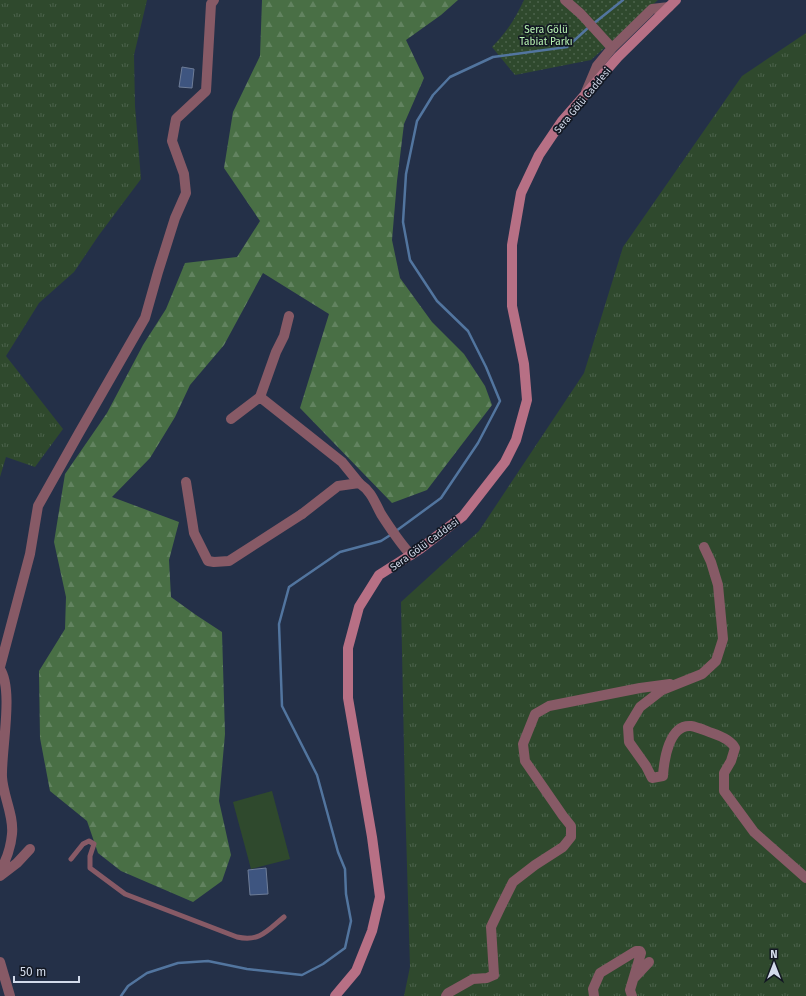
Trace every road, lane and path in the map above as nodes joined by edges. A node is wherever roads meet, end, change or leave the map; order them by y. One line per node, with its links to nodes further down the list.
1 (214, 0): 13 (street)
2 (565, 0): 4 (street)
3 (673, 4): 4 (street); 5 (main road, Sera Gölü Caddesi)
4 (612, 48): 5 (street)
5 (585, 95): 12 (main road, Sera Gölü Caddesi)
6 (289, 316): 7 (street)
7 (260, 397): 8 (street); 10 (street)
8 (232, 419)
9 (186, 482): 10 (street)
10 (359, 483): 12 (street)
11 (704, 547): 14 (street)
12 (412, 555): 25 (main road, Sera Gölü Caddesi)
13 (0, 668): 17 (street)
14 (685, 681): 19 (street); 26 (street)
15 (30, 849): 18 (street)
16 (71, 859): 20 (lane)
17 (0, 871)
18 (0, 876)
19 (806, 878)
20 (284, 917)
21 (0, 962): 24 (street)
22 (649, 962): 23 (street)
23 (633, 980): 27 (street); 28 (street)
24 (10, 996)
25 (335, 996)
26 (446, 996)
27 (594, 996)
28 (632, 996)

